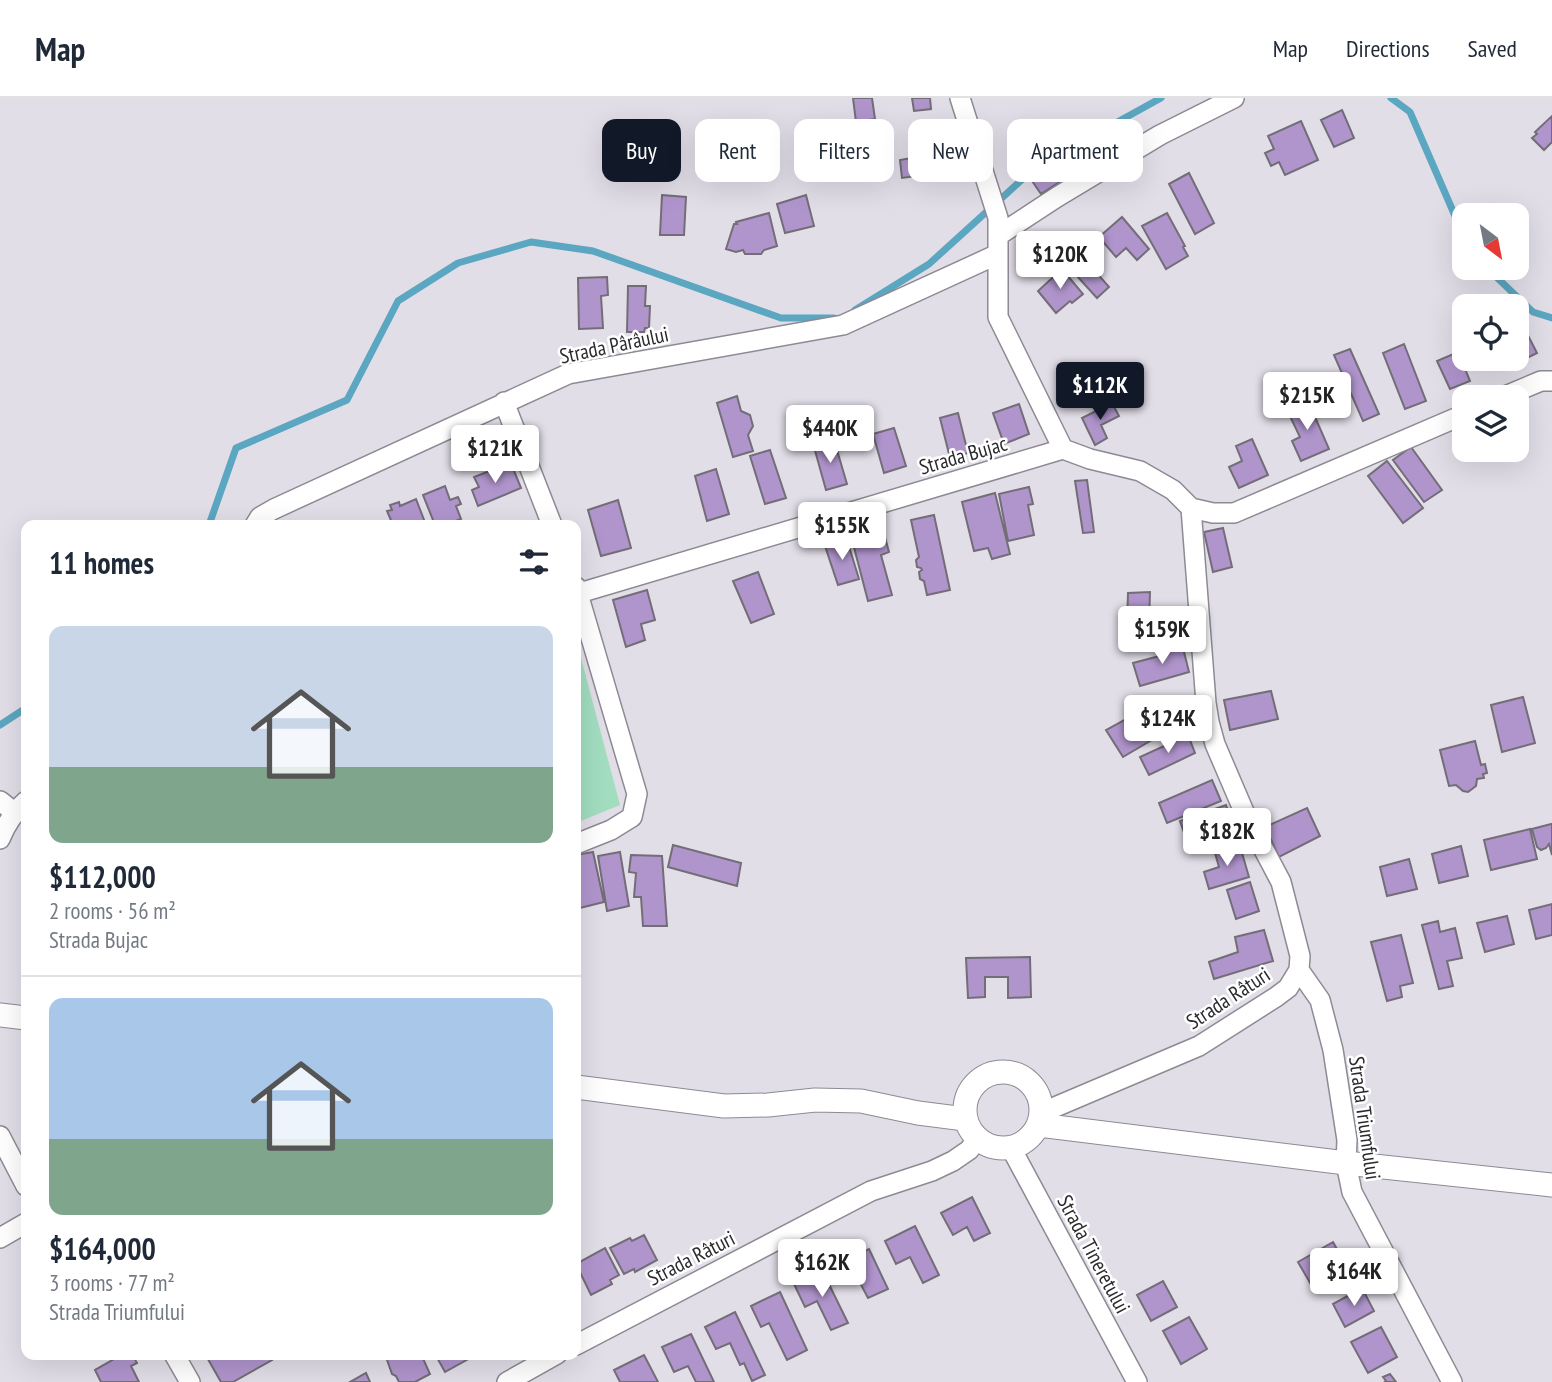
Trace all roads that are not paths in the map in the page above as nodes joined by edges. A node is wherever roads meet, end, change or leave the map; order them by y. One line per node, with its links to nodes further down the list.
1 (960, 98): 3 (street)
2 (1234, 98): 3 (street, Strada Pârâului)
3 (998, 235): 6 (street, Strada Pârâului); 8 (street)
4 (1552, 381): 5 (street)
5 (1529, 386)
6 (503, 402): 10 (street, Strada Pârâului); 11 (street)
7 (1452, 420): 9 (street)
8 (1063, 449): 9 (street); 12 (street, Strada Bujac)
9 (1191, 508): 17 (street, Strada Râturi)
10 (258, 520)
11 (550, 520)
12 (581, 590)
13 (581, 605): 16 (street)
14 (14, 804): 15 (street)
15 (0, 839)
16 (581, 842)
17 (1299, 970): 22 (street, Strada Râturi); 26 (street, Strada Triumfului)
18 (0, 1015): 19 (street)
19 (21, 1017)
20 (581, 1088): 21 (street)
21 (965, 1119): 22 (street); 24 (street)
22 (1040, 1119): 25 (street); 26 (street)
23 (0, 1136): 27 (street)
24 (977, 1140): 25 (street); 31 (street, Strada Râturi)
25 (1011, 1148): 36 (street, Strada Tineretului)
26 (1346, 1163): 28 (street); 37 (street, Strada Triumfului)
27 (21, 1176)
28 (1552, 1185)
29 (21, 1226): 30 (street)
30 (0, 1238)
31 (581, 1342)
32 (177, 1360): 34 (street)
33 (546, 1360): 35 (street)
34 (190, 1382)
35 (507, 1382)
36 (1138, 1382)
37 (1452, 1382)

